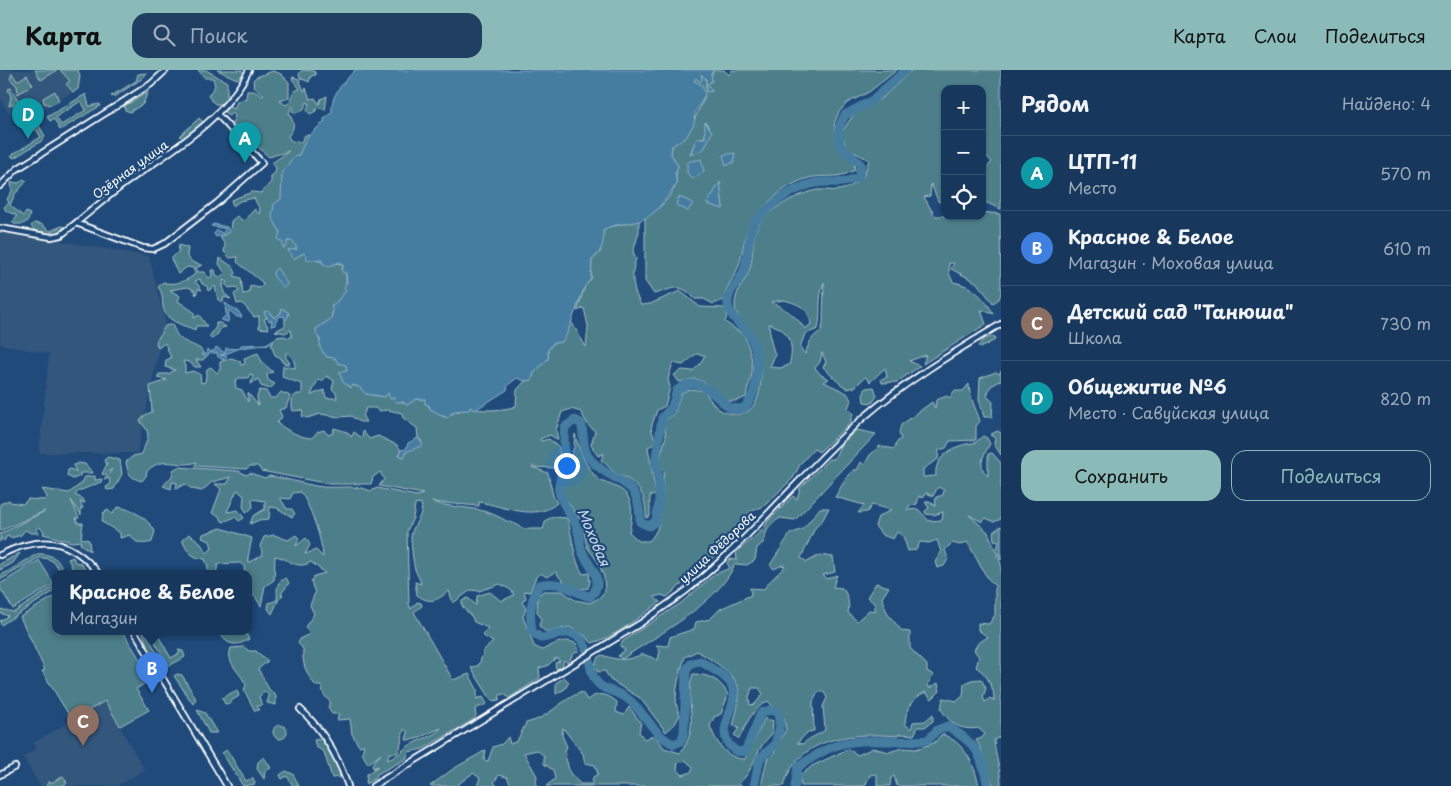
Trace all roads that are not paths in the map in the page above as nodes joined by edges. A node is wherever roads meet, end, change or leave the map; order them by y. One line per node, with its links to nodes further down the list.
1 (166, 70): 4 (street)
2 (249, 70): 3 (street, Озёрная улица)
3 (217, 114): 5 (street, Озёрная улица); 5 (street)
4 (0, 186)
5 (76, 223): 6 (street, Озёрная улица)
6 (0, 228)
7 (1001, 324): 16 (street, улица Фёдорова)
8 (0, 555): 9 (street)
9 (95, 570)
10 (137, 635): 14 (street)
11 (300, 709): 15 (street)
12 (15, 767): 13 (street)
13 (0, 775)
14 (227, 786)
15 (348, 786)
16 (373, 786)

